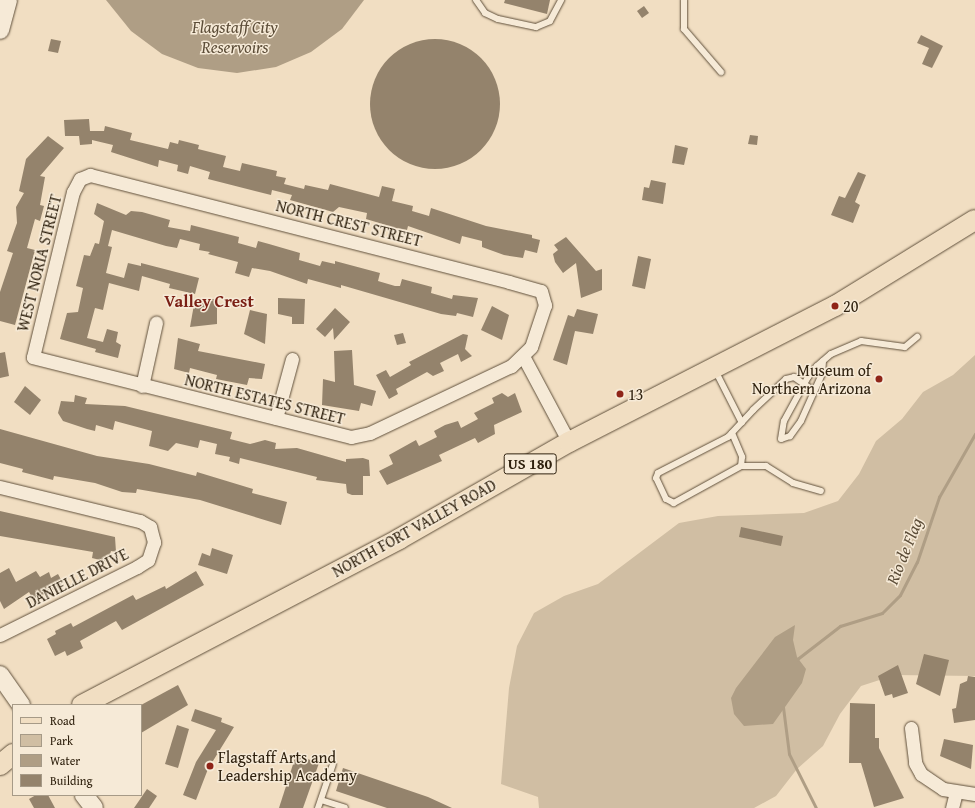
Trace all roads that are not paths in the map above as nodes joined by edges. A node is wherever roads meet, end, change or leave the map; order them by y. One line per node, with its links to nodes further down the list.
1 (8, 0): 5 (street)
2 (476, 0): 3 (lane)
3 (561, 0)
4 (684, 0): 6 (lane)
5 (0, 30)
6 (721, 72)
7 (80, 179): 11 (street, NORTH CREST STREET); 12 (street, WEST NORIA STREET)
8 (975, 220): 15 (main road, NORTH FORT VALLEY ROAD / US 180)
9 (156, 323): 17 (street)
10 (916, 337): 14 (lane)
11 (523, 356): 19 (street, NORTH ESTATES STREET); 22 (street)
12 (33, 357): 17 (street, NORTH ESTATES STREET)
13 (292, 359): 19 (street)
14 (823, 361): 16 (lane); 18 (lane)
15 (714, 367): 20 (lane); 22 (main road, NORTH FORT VALLEY ROAD / US 180)
16 (804, 384): 18 (lane); 18 (lane); 20 (lane)
17 (142, 386): 19 (street, NORTH ESTATES STREET)
18 (814, 392)
19 (276, 418)
20 (742, 423): 21 (lane)
21 (732, 433): 23 (lane); 23 (lane)
22 (569, 442): 29 (main road, NORTH FORT VALLEY ROAD / US 180)
23 (741, 466): 25 (lane)
24 (0, 487): 26 (street, DANIELLE DRIVE)
25 (821, 491)
26 (0, 635)
27 (0, 674): 28 (street)
28 (20, 704)
29 (84, 704)
30 (912, 728): 34 (street)
31 (12, 755): 33 (main road)
32 (333, 764): 37 (lane)
33 (0, 765)
34 (956, 792): 35 (street); 41 (street)
35 (975, 794)
36 (85, 796): 38 (street)
37 (321, 800): 39 (lane); 40 (lane)
38 (94, 808)
39 (318, 808)
40 (345, 808)
41 (952, 808)

